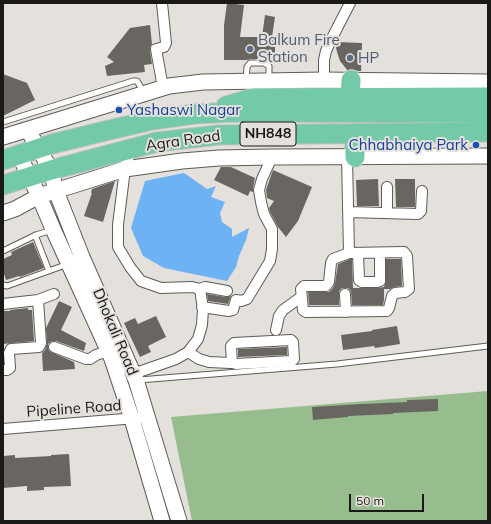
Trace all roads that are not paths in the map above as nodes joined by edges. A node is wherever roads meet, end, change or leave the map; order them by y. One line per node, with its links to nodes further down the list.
1 (162, 3): 5 (street)
2 (350, 3): 3 (street)
3 (324, 80): 4 (street); 6 (street)
4 (255, 85): 5 (street); 6 (highway, Agra Road / NH848); 12 (highway, Agra Road / NH848)
5 (163, 88): 8 (street)
6 (350, 89): 9 (highway, Agra Road / NH848)
7 (98, 92): 8 (lane); 10 (lane); 11 (lane)
8 (145, 94): 10 (street)
9 (484, 94): 12 (highway)
10 (103, 106): 14 (street)
11 (33, 112): 13 (lane); 14 (lane)
12 (195, 114): 18 (highway, NH848)
13 (3, 122)
14 (33, 128): 17 (street); 18 (street, Dhokali Road)
15 (488, 132): 16 (highway, Agra Road / NH848)
16 (355, 133): 19 (highway, Agra Road / NH848); 23 (highway)
17 (3, 137)
18 (38, 148): 21 (highway, NH848); 25 (street, Dhokali Road)
19 (131, 149): 24 (street); 25 (highway, Agra Road / NH848)
20 (488, 156): 23 (street)
21 (11, 157): 26 (street, Dhokali Road)
22 (272, 157): 23 (street); 24 (street); 50 (street)
23 (351, 157): 32 (street)
24 (125, 169): 29 (street); 43 (street)
25 (51, 170): 26 (highway, Agra Road / NH848); 29 (street, Dhokali Road)
26 (30, 177): 27 (highway, Agra Road / NH848); 31 (street, Dhokali Road)
27 (3, 185)
28 (386, 187): 34 (street)
29 (56, 191): 31 (street); 40 (street, Dhokali Road)
30 (422, 191): 34 (street)
31 (39, 196): 33 (street); 35 (street, Dhokali Road)
32 (348, 212): 34 (street); 38 (street)
33 (3, 213)
34 (386, 213)
35 (53, 229): 36 (lane); 40 (street, Dhokali Road)
36 (35, 235): 37 (lane); 41 (lane)
37 (3, 251)
38 (354, 253): 39 (street); 39 (street); 47 (street)
39 (380, 253): 51 (street)
40 (76, 261): 41 (lane); 52 (street, Dhokali Road)
41 (49, 271): 42 (lane)
42 (3, 285)
43 (200, 289): 44 (street); 50 (street)
44 (227, 291)
45 (54, 294): 48 (street)
46 (345, 294): 51 (street)
47 (301, 297): 51 (street); 53 (street)
48 (38, 300): 49 (street); 59 (street)
49 (3, 304)
50 (202, 307): 57 (street)
51 (346, 312)
52 (106, 328): 56 (street, Dhokali Road); 60 (street, Dhokali Road)
53 (276, 330)
54 (488, 346): 60 (lane)
55 (54, 348): 56 (street)
56 (108, 351): 62 (street, Dhokali Road)
57 (188, 352): 58 (street); 60 (street)
58 (232, 363): 58 (street)
59 (3, 370)
60 (134, 377): 61 (street, Dhokali Road)
61 (148, 417): 62 (street, Pipeline Road); 65 (street, Dhokali Road)
62 (132, 419): 63 (street, Pipeline Road); 64 (street, Dhokali Road)
63 (3, 429)
64 (162, 521)
65 (179, 521)

